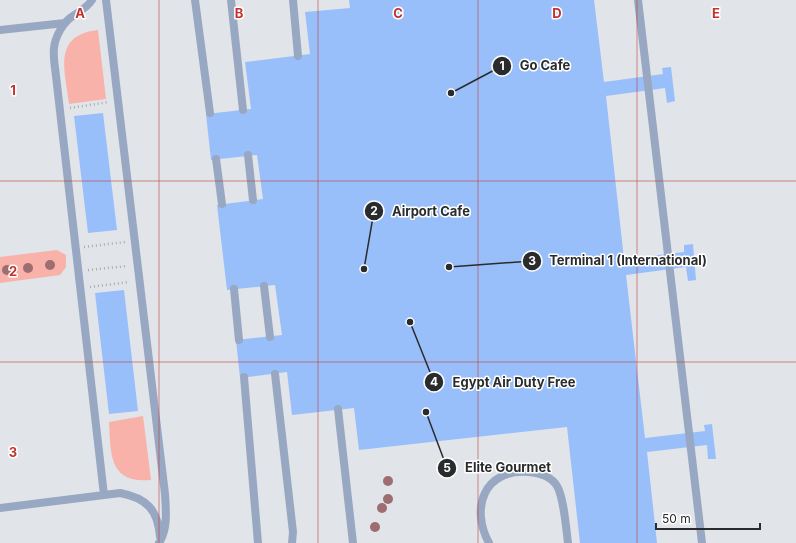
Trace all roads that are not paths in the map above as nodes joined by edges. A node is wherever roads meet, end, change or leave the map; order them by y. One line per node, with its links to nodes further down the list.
1 (92, 0): 7 (lane)
2 (106, 0): 25 (lane)
3 (195, 0): 11 (lane)
4 (231, 0): 10 (lane)
5 (292, 0): 9 (lane)
6 (638, 0): 31 (lane)
7 (66, 23): 8 (lane); 23 (lane)
8 (0, 30)
9 (298, 56)
10 (243, 110)
11 (210, 113)
12 (248, 155): 14 (lane)
13 (216, 159): 15 (lane)
14 (253, 200)
15 (222, 204)
16 (264, 286): 18 (lane)
17 (234, 290): 19 (lane)
18 (270, 337)
19 (239, 340)
20 (275, 374): 27 (lane)
21 (244, 377): 26 (lane)
22 (338, 410): 28 (lane)
23 (104, 495): 24 (lane); 25 (lane)
24 (0, 508)
25 (160, 541)
26 (258, 543)
27 (292, 543)
28 (353, 543)
29 (489, 543): 30 (lane)
30 (568, 543)
31 (702, 543)

